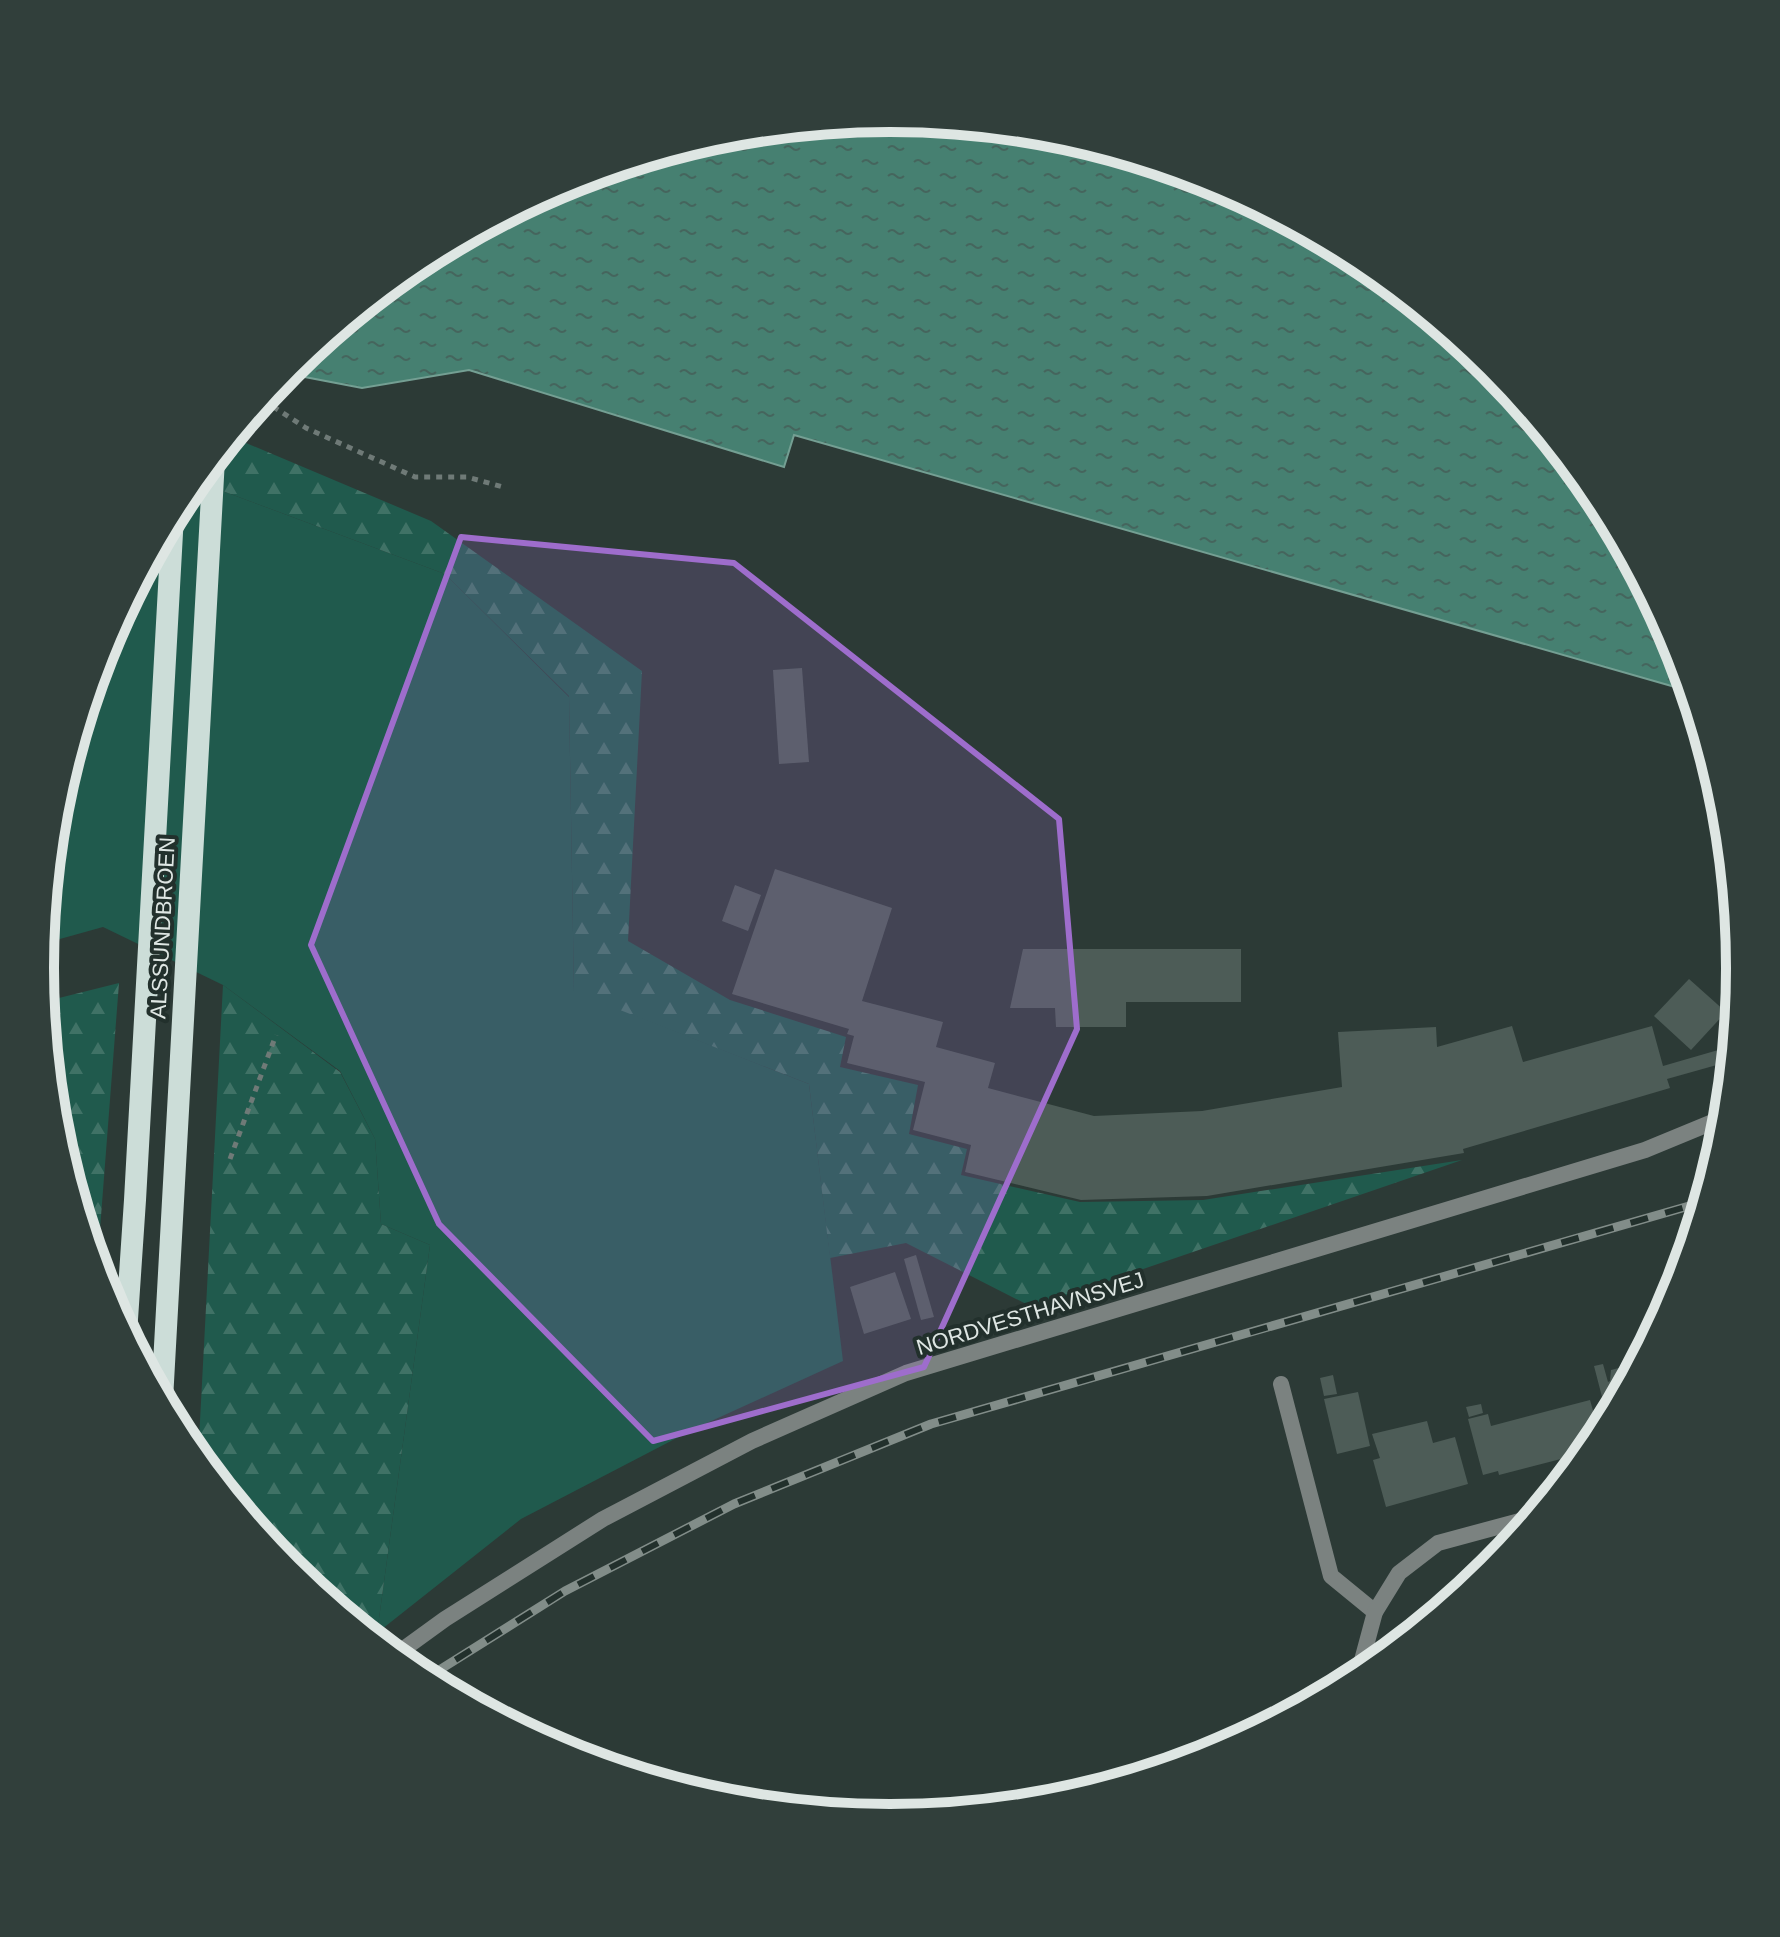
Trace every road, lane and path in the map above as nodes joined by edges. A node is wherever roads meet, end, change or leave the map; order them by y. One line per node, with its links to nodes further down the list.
1 (272, 406): 3 (path)
2 (213, 479): 9 (highway, ALSSUNDBROEN)
3 (503, 487)
4 (172, 541): 8 (highway, ALSSUNDBROEN)
5 (276, 1035): 7 (path)
6 (1712, 1123): 13 (street, NORDVESTHAVNSVEJ)
7 (230, 1159)
8 (128, 1310)
9 (163, 1381)
10 (1281, 1384): 12 (street)
11 (1518, 1521): 12 (street)
12 (1375, 1612): 14 (street)
13 (404, 1649)
14 (1363, 1658)

